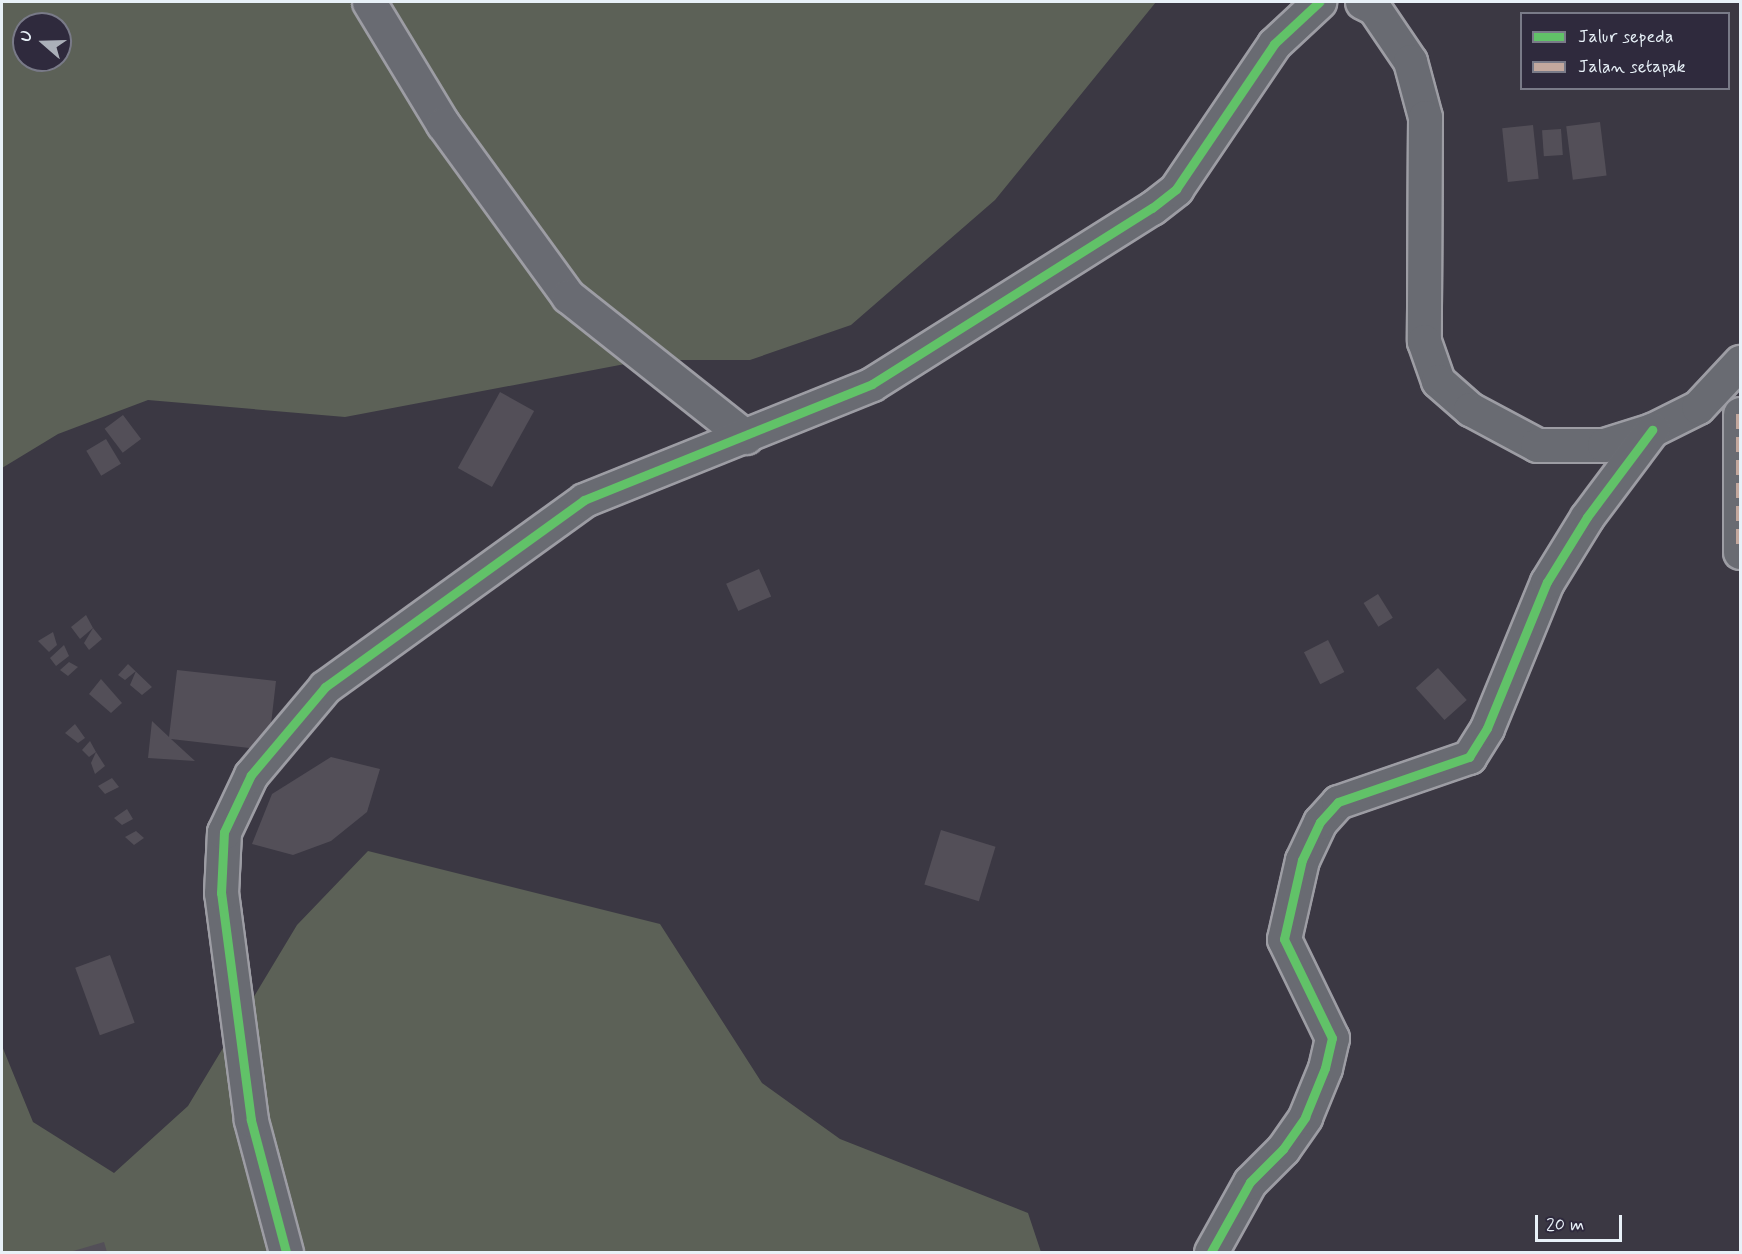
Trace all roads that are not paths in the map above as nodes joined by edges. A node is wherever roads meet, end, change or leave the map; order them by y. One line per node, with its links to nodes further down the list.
1 (369, 2): 7 (street)
2 (1319, 2): 7 (street)
3 (1362, 2): 6 (street)
4 (1740, 362): 6 (street)
5 (1740, 414): 8 (street)
6 (1652, 430): 10 (street)
7 (746, 437): 9 (street)
8 (1740, 552)
9 (286, 1252)
10 (1211, 1252)

